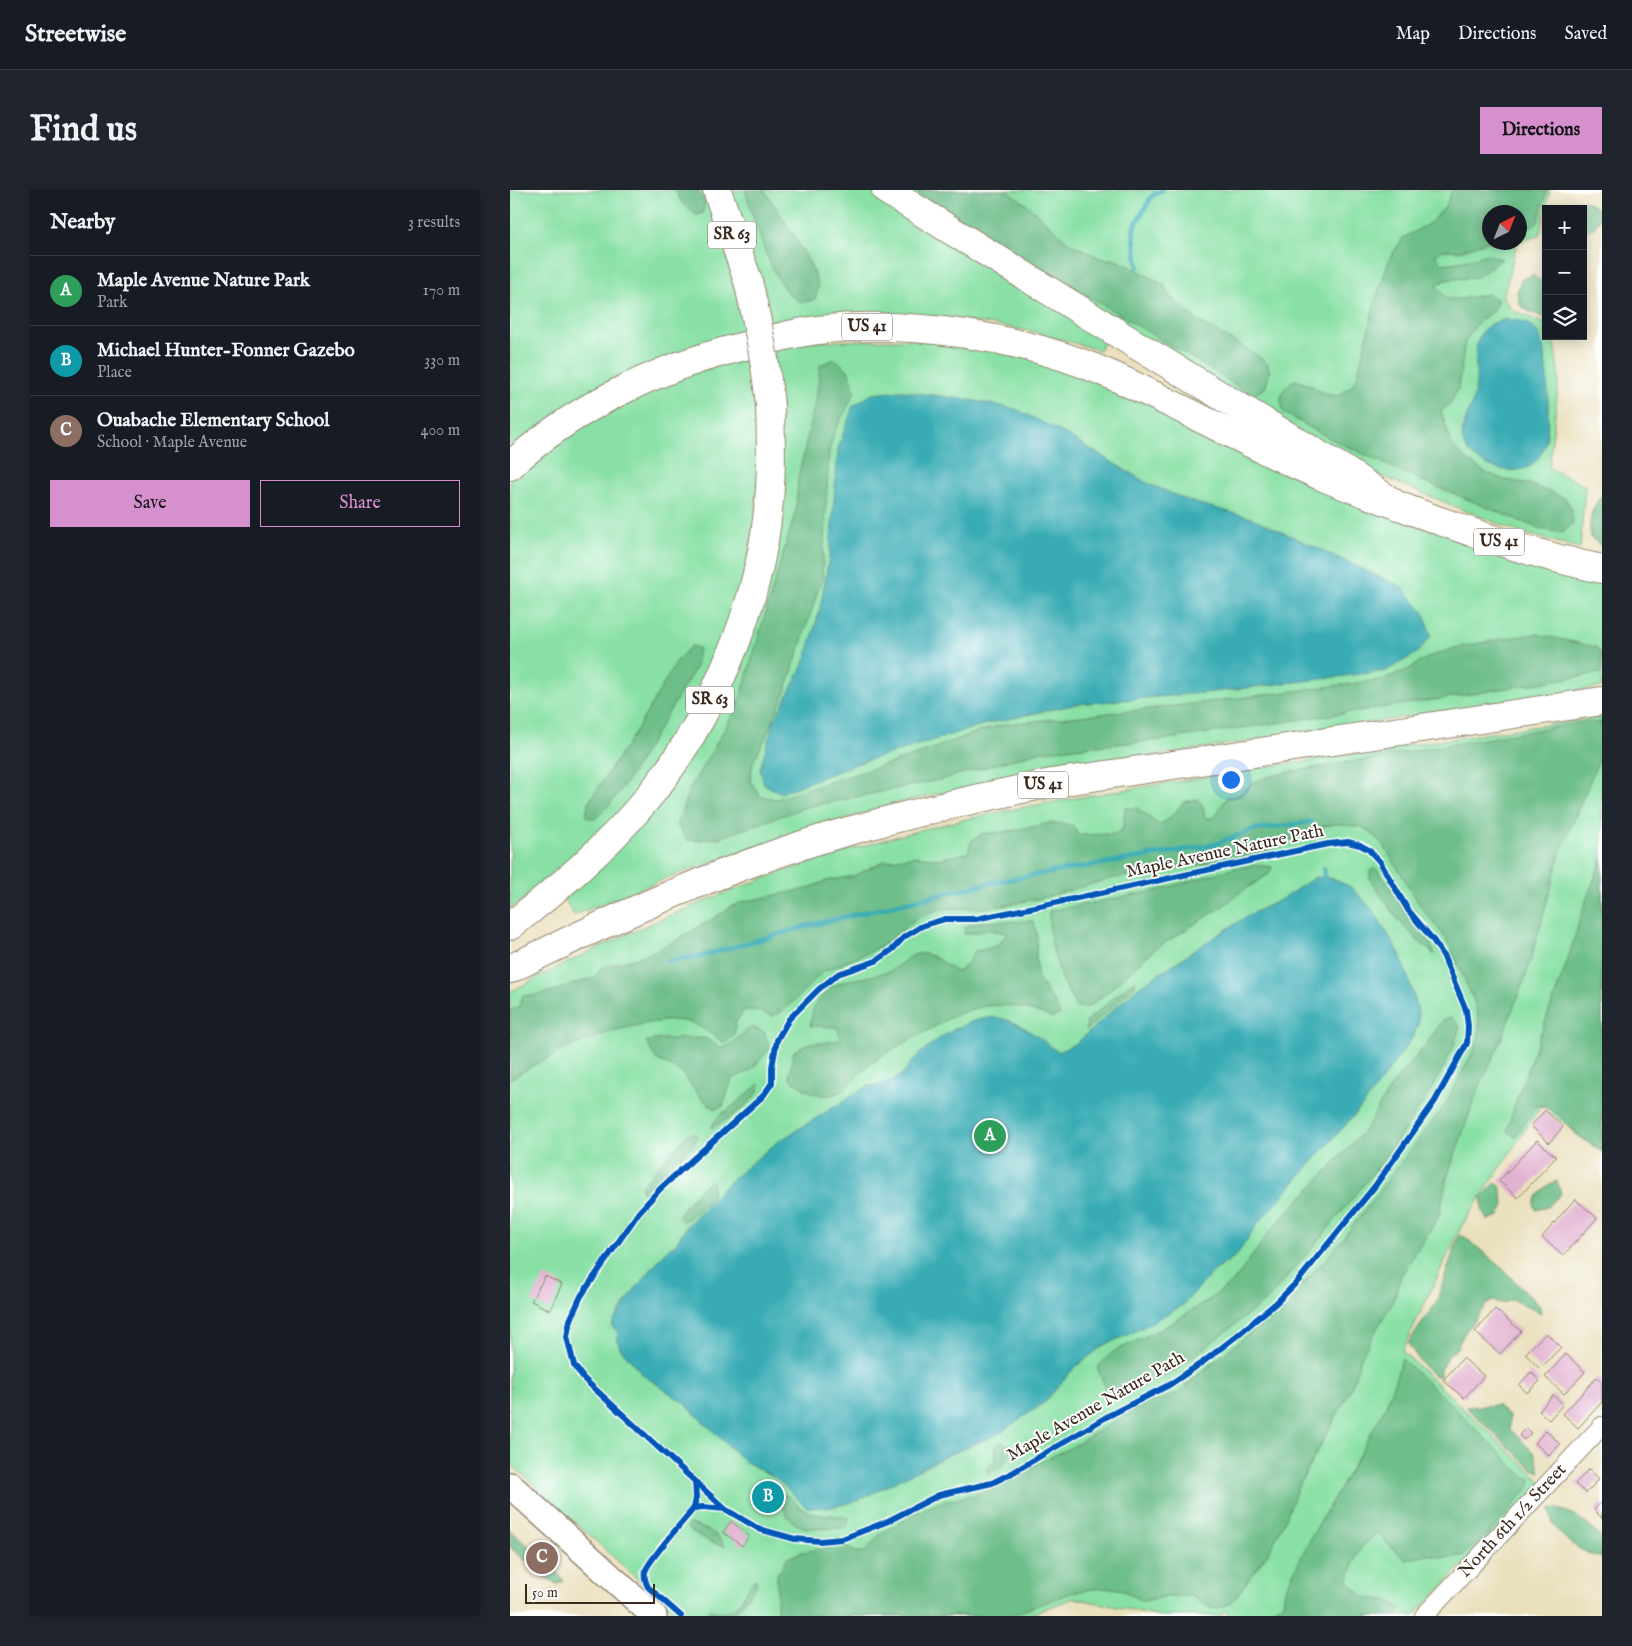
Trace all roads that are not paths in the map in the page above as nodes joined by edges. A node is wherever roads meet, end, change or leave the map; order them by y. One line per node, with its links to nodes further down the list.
1 (717, 190): 7 (main road, SR 63, bridge)
2 (886, 190): 4 (main road)
3 (510, 466): 4 (main road, US 41)
4 (1398, 506): 5 (main road, US 41)
5 (1602, 569)
6 (1602, 701): 8 (main road, US 41)
7 (510, 926)
8 (510, 969)
9 (1602, 1426): 12 (street, North 6th 1/2 Street)
10 (510, 1485): 11 (main road)
11 (654, 1616)
12 (1424, 1616)

